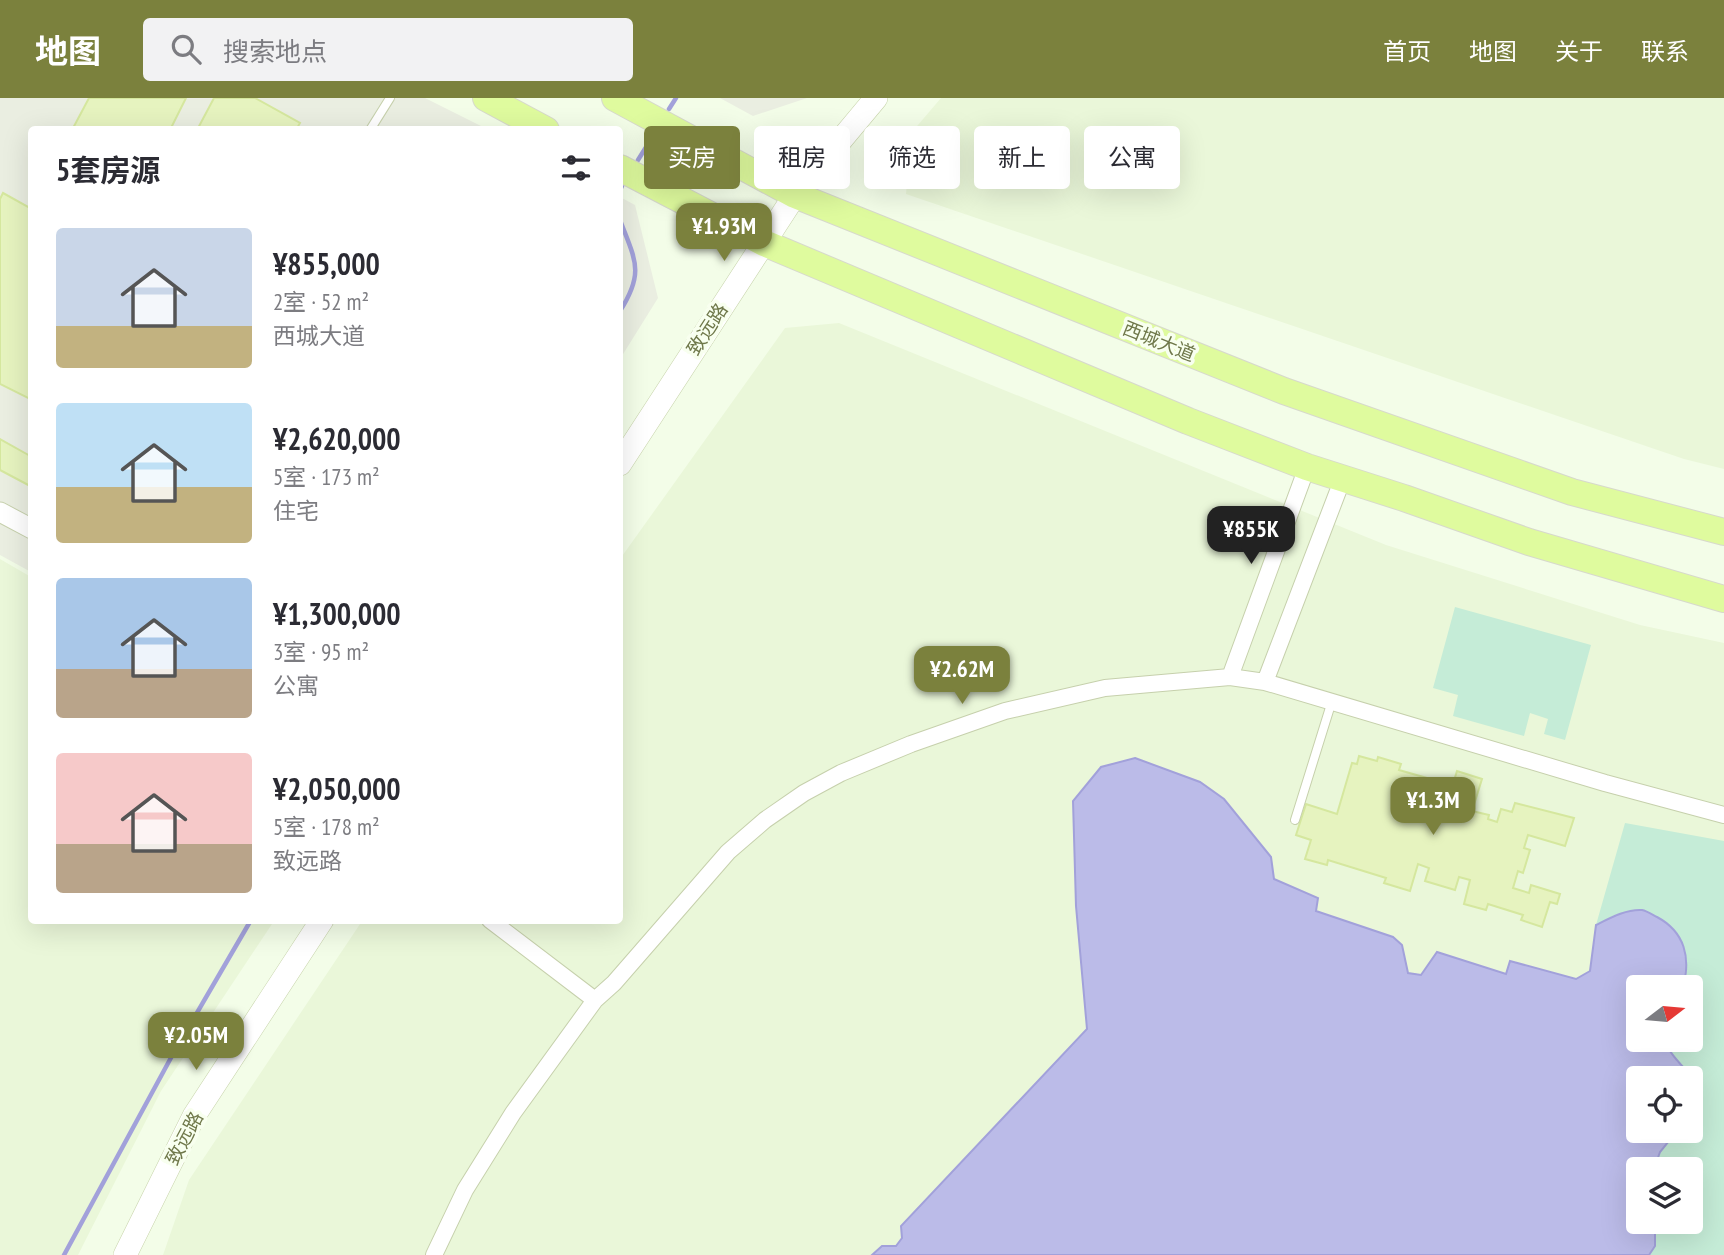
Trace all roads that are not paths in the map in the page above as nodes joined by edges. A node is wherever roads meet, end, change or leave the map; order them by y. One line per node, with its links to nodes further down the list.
1 (390, 98): 5 (lane)
2 (486, 98): 6 (highway)
3 (615, 98): 8 (highway, 西城大道)
4 (876, 98): 8 (main road, 致远路)
5 (372, 126)
6 (539, 126)
7 (623, 170): 9 (highway)
8 (795, 195): 9 (main road, 致远路); 15 (highway, 西城大道)
9 (764, 243): 10 (main road, 致远路); 11 (highway)
10 (623, 459)
11 (1307, 467): 12 (highway); 17 (street)
12 (1343, 478): 16 (highway); 18 (street)
13 (0, 512): 14 (street)
14 (28, 527)
15 (1724, 531)
16 (1724, 599)
17 (1230, 677): 18 (street); 24 (street)
18 (1265, 682): 19 (street)
19 (1332, 701): 20 (street); 21 (lane)
20 (1724, 815)
21 (1295, 820)
22 (318, 924): 25 (main road, 致远路)
23 (495, 924): 24 (street)
24 (595, 1000): 26 (street)
25 (125, 1255)
26 (434, 1255)

